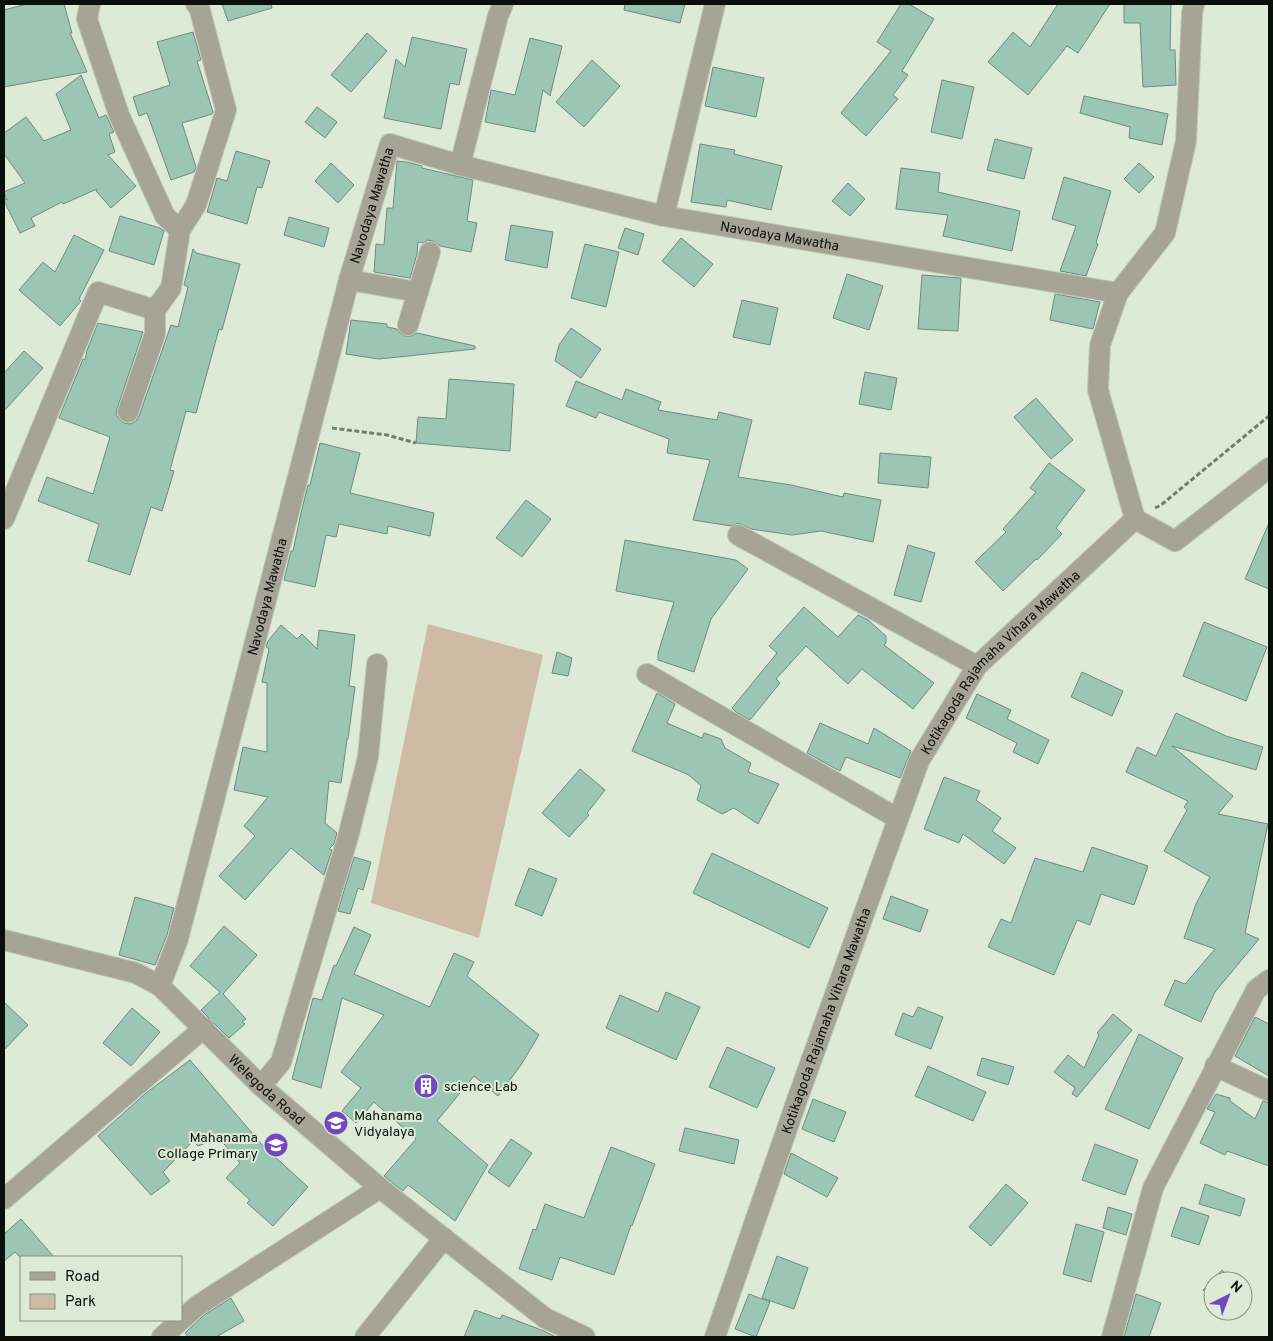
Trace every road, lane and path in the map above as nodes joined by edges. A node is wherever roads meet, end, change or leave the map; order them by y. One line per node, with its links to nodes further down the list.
1 (90, 4): 8 (street)
2 (196, 4): 8 (street)
3 (503, 4): 6 (street)
4 (715, 4): 7 (street)
5 (1194, 4): 12 (street)
6 (460, 165): 7 (street, Navodaya Mawatha); 10 (street, Navodaya Mawatha)
7 (664, 216): 12 (street, Navodaya Mawatha)
8 (180, 230): 13 (street)
9 (430, 252): 11 (street)
10 (349, 280): 11 (street); 17 (street, Navodaya Mawatha)
11 (418, 292): 14 (street)
12 (1118, 293): 21 (street)
13 (155, 310): 15 (street); 20 (street)
14 (408, 325)
15 (128, 412)
16 (1269, 416): 21 (path)
17 (311, 424): 18 (path); 29 (street, Navodaya Mawatha)
18 (416, 443)
19 (1269, 468): 21 (street)
20 (4, 519)
21 (1135, 519): 24 (street, Kotikagoda Rajamaha Vihara Mawatha)
22 (738, 535): 24 (street)
23 (377, 664): 32 (street)
24 (977, 666): 26 (street, Kotikagoda Rajamaha Vihara Mawatha)
25 (647, 674): 26 (street)
26 (897, 818): 42 (street, Kotikagoda Rajamaha Vihara Mawatha)
27 (4, 940): 29 (street, Welegoda Road)
28 (1269, 980): 31 (street)
29 (160, 986): 30 (street, Welegoda Road)
30 (204, 1028): 32 (street, Welegoda Road); 35 (street)
31 (1215, 1066): 33 (street); 43 (street)
32 (261, 1086): 34 (street, Welegoda Road)
33 (1269, 1091)
34 (380, 1188): 36 (street, Welegoda Road); 37 (street)
35 (4, 1199)
36 (444, 1238): 40 (street); 41 (street, Welegoda Road)
37 (182, 1319)
38 (180, 1321): 39 (street)
39 (162, 1337)
40 (365, 1337)
41 (585, 1337)
42 (715, 1337)
43 (1112, 1337)

